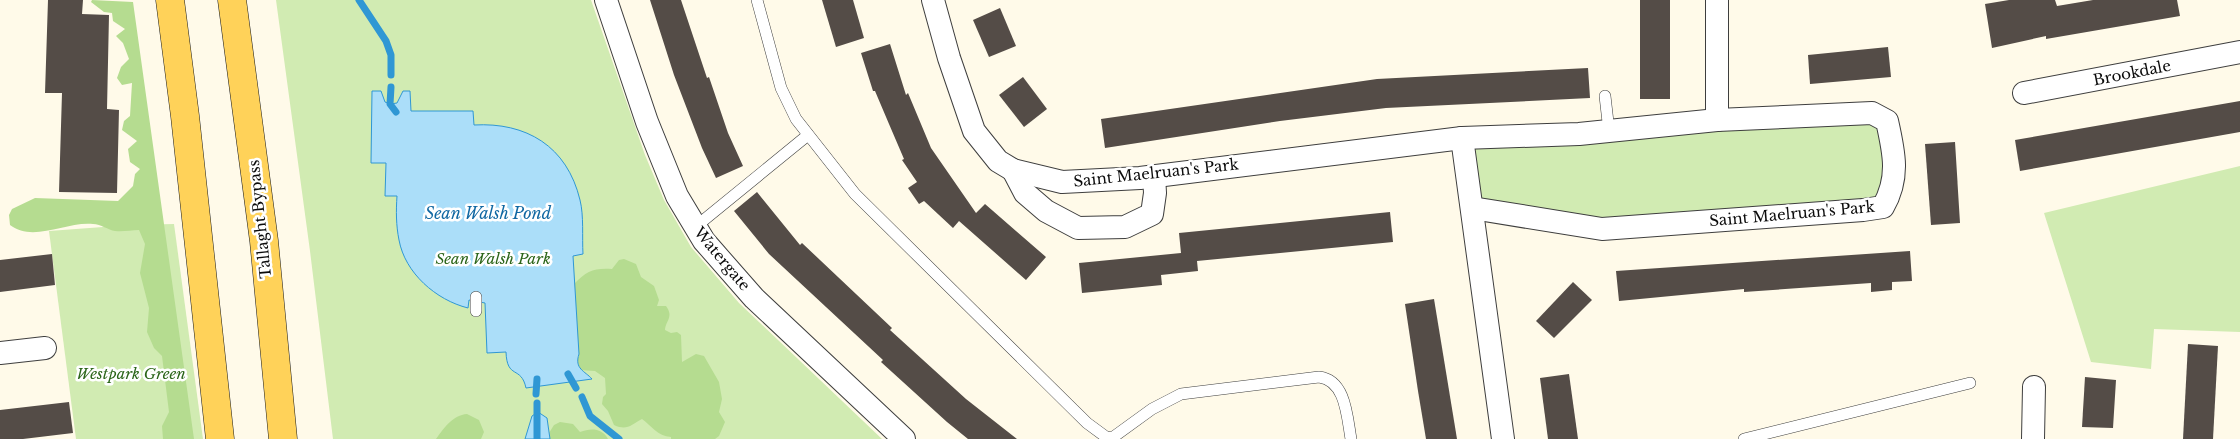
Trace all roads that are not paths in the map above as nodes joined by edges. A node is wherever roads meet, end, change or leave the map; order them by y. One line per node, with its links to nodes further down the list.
1 (232, 0): 25 (main road, Tallaght Bypass)
2 (606, 0): 17 (street, Watergate)
3 (757, 0): 12 (lane)
4 (933, 0): 14 (street, Saint Maelruan's Park)
5 (1716, 0): 10 (street)
6 (169, 3): 24 (main road)
7 (2240, 52): 8 (street, Brookdale)
8 (2024, 93)
9 (1605, 96): 11 (lane)
10 (1717, 120): 11 (street, Saint Maelruan's Park); 16 (street, Saint Maelruan's Park)
11 (1609, 132): 13 (street, Saint Maelruan's Park)
12 (808, 135): 17 (lane); 27 (lane)
13 (1462, 138): 15 (street, Saint Maelruan's Park); 16 (street)
14 (1013, 170): 15 (street, Saint Maelruan's Park); 15 (street)
15 (1154, 176)
16 (1472, 208): 28 (street)
17 (694, 228): 26 (street, Watergate)
18 (476, 297): 19 (lane)
19 (476, 311)
20 (46, 348): 21 (street)
21 (0, 353)
22 (1970, 383): 29 (lane)
23 (2034, 387): 30 (street)
24 (220, 439)
25 (283, 439)
26 (904, 439)
27 (1352, 439)
28 (1503, 439)
29 (1744, 439)
30 (2033, 439)

